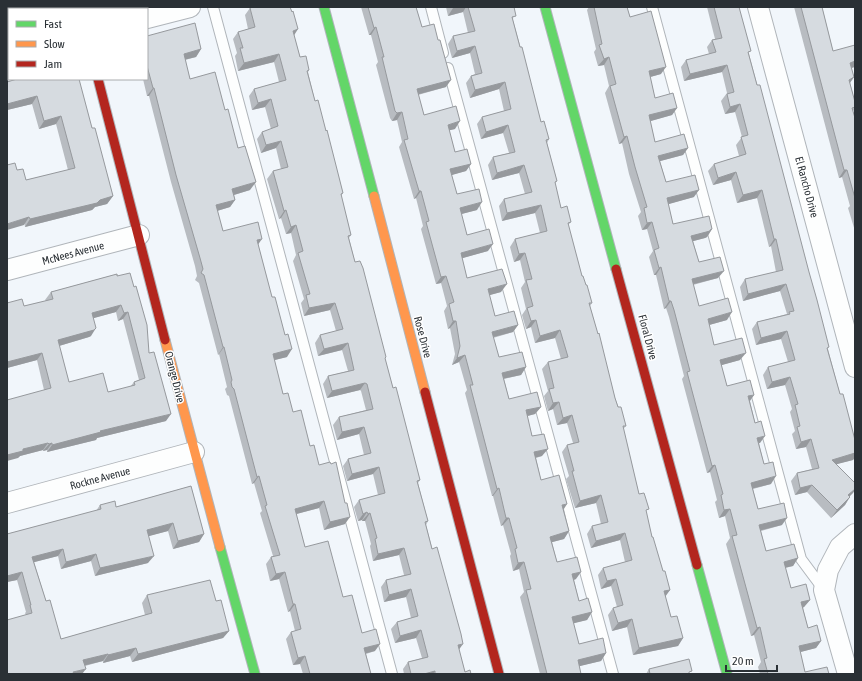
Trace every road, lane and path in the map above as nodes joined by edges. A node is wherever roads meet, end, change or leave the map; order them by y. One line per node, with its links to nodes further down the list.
1 (190, 7): 8 (street)
2 (213, 7): 18 (lane)
3 (324, 7): 19 (street, Rose Drive)
4 (431, 7): 20 (lane)
5 (545, 7): 21 (street, Floral Drive)
6 (652, 7): 16 (lane)
7 (758, 7): 12 (street, El Rancho Drive)
8 (148, 18)
9 (98, 80): 10 (street, Orange Drive)
10 (139, 235): 11 (street, McNees Avenue); 13 (street, Orange Drive)
11 (7, 270)
12 (855, 367)
13 (194, 452): 14 (street, Rockne Avenue); 17 (street, Orange Drive)
14 (7, 503)
15 (855, 534): 16 (street)
16 (824, 590): 22 (street)
17 (250, 673)
18 (392, 674)
19 (498, 674)
20 (613, 674)
21 (727, 674)
22 (848, 674)

